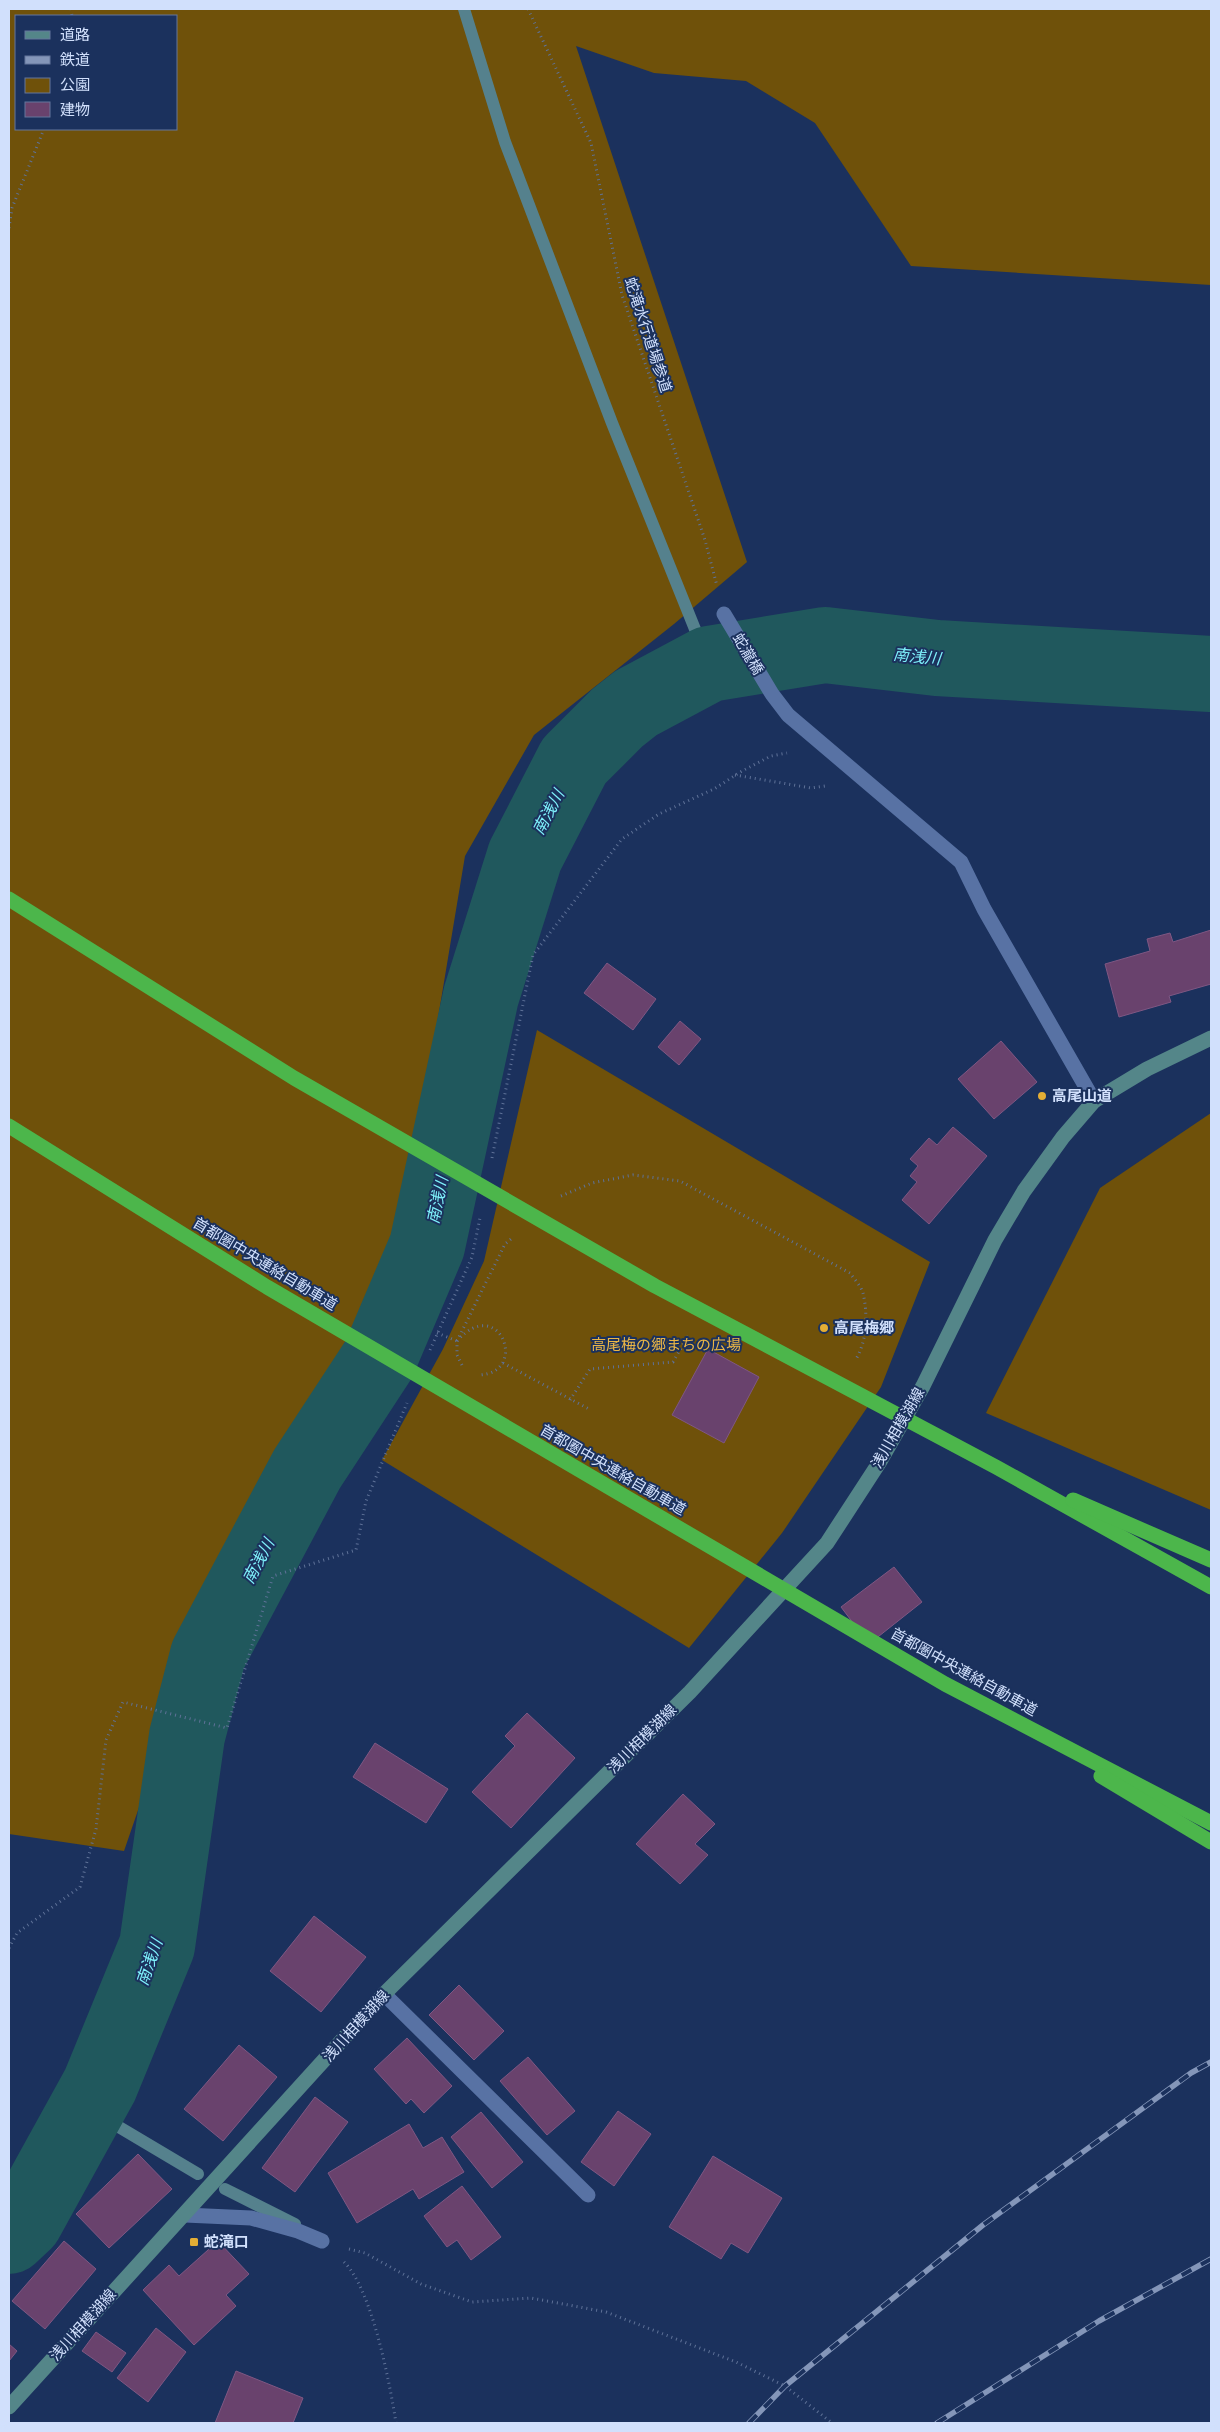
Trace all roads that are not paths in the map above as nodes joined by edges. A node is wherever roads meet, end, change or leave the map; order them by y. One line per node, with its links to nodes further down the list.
1 (724, 614): 4 (street, 蛇瀧橋)
2 (9, 899): 6 (highway)
3 (1211, 1038): 4 (main road, 浅川相模湖線)
4 (1094, 1101): 12 (main road, 浅川相模湖線)
5 (9, 1126): 9 (highway, 首都圏中央連絡自動車道)
6 (996, 1466): 7 (highway); 8 (highway)
7 (1211, 1560)
8 (1211, 1587)
9 (945, 1684): 10 (highway, 首都圏中央連絡自動車道); 11 (highway)
10 (1211, 1823)
11 (1211, 1842)
12 (384, 1994): 13 (street); 14 (main road, 浅川相模湖線)
13 (588, 2195)
14 (185, 2215): 15 (street); 16 (main road, 浅川相模湖線)
15 (322, 2241)
16 (9, 2407)

